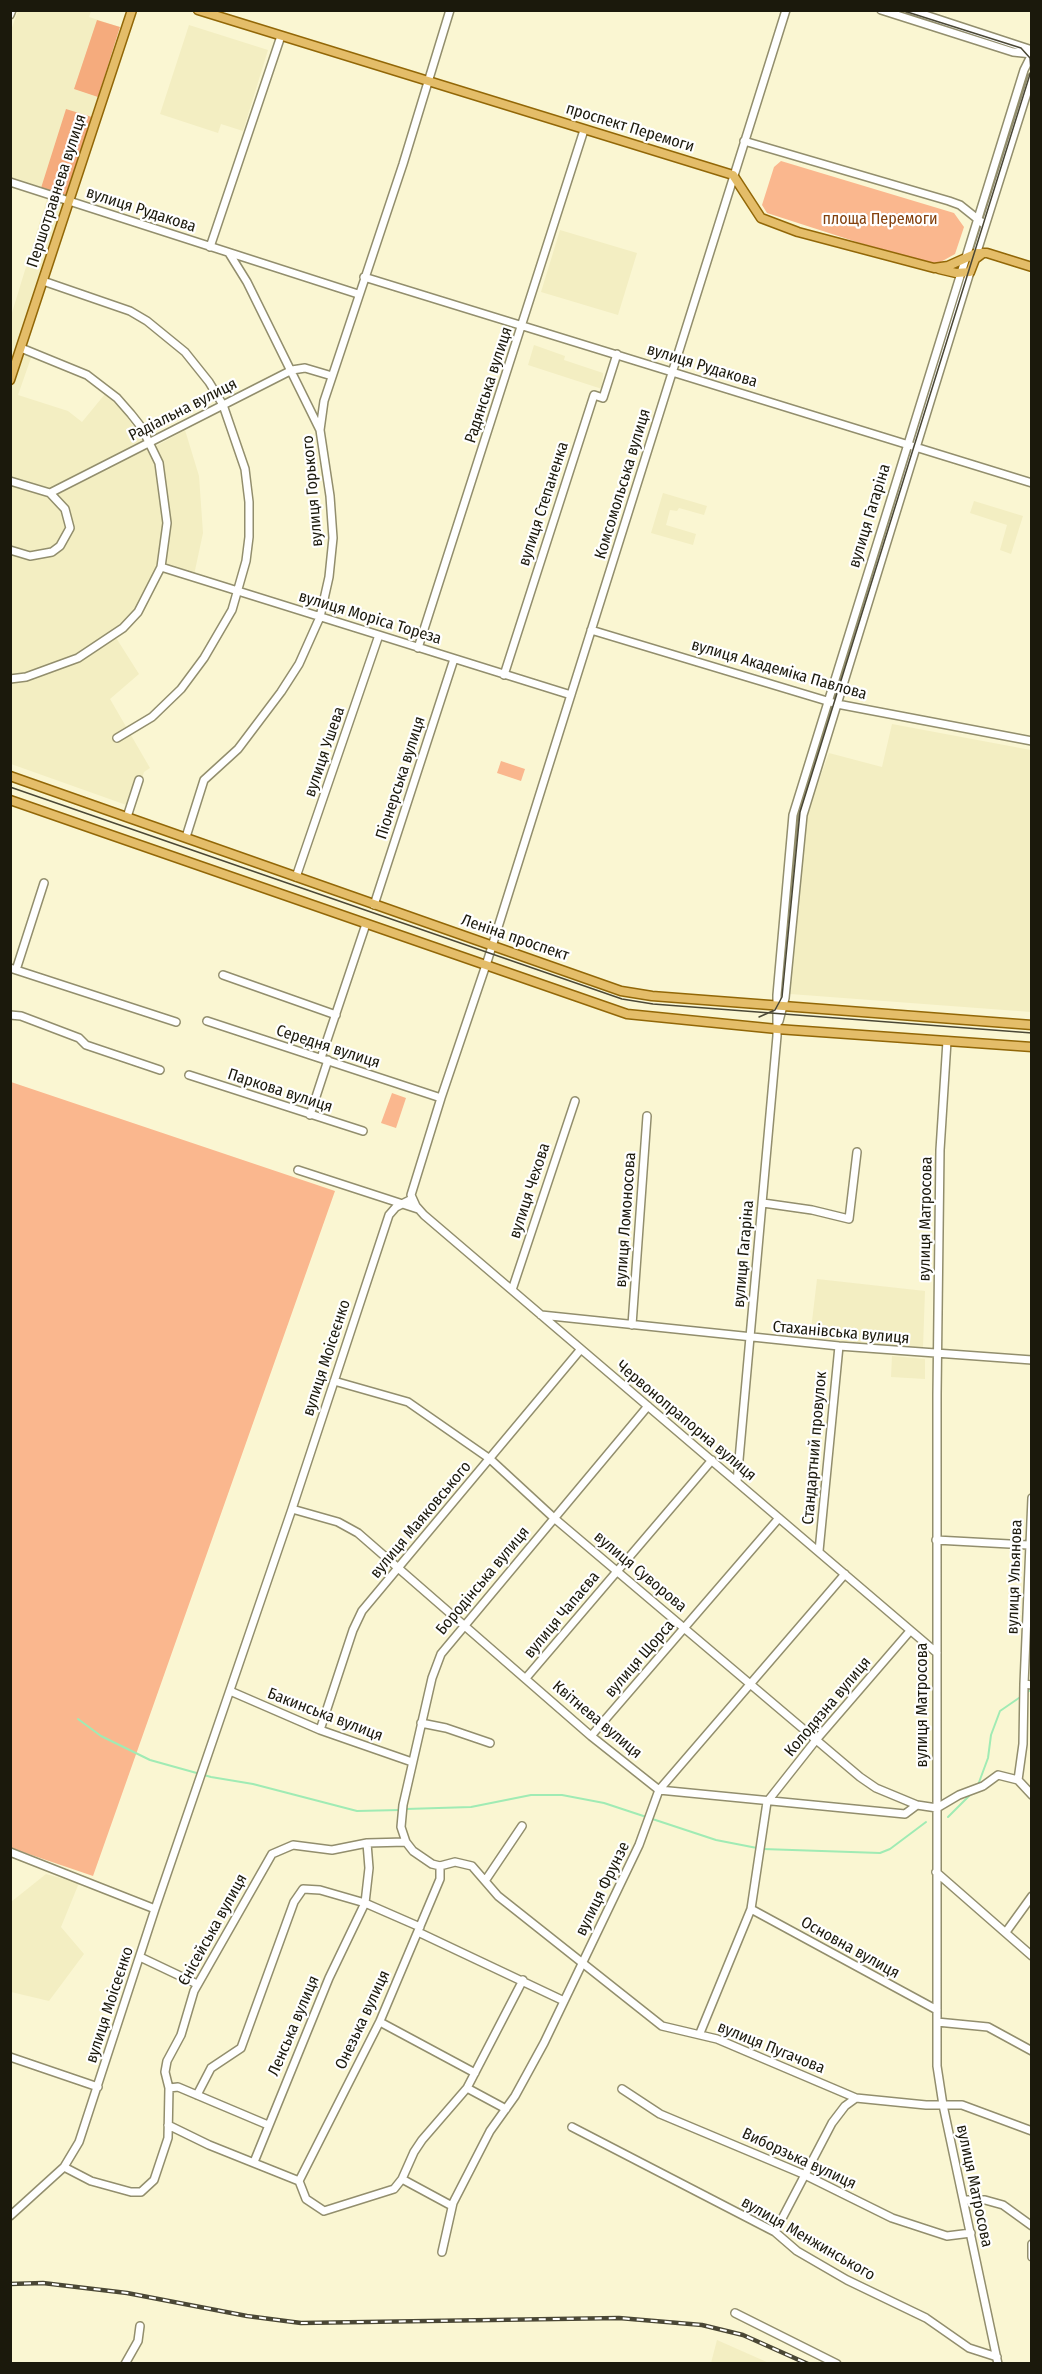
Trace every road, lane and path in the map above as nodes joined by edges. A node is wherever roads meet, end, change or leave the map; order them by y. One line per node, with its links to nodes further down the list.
1 (12, 10): 8 (street)
2 (132, 10): 19 (main road, Першотравнева вулиця)
3 (198, 10): 9 (main road, проспект Перемоги)
4 (450, 10): 14 (street, вулиця Горького)
5 (786, 10): 16 (street, Комсомольська вулиця)
6 (881, 10): 10 (street)
7 (910, 10): 11 (street)
8 (10, 15)
9 (280, 36): 14 (main road, проспект Перемоги); 22 (street)
10 (1013, 52): 11 (street); 12 (street)
11 (1032, 53): 12 (street, вулиця Гагаріна)
12 (1024, 70): 20 (street, вулиця Гагаріна)
13 (1032, 77): 21 (street, вулиця Гагаріна)
14 (429, 82): 15 (main road, проспект Перемоги); 28 (street, вулиця Горького)
15 (584, 130): 17 (main road, проспект Перемоги); 31 (street, Радянська вулиця)
16 (744, 141): 17 (street, Комсомольська вулиця); 20 (street)
17 (733, 175): 26 (main road); 35 (street, Комсомольська вулиця)
18 (10, 182): 19 (street, вулиця Рудакова)
19 (69, 201): 22 (street, вулиця Рудакова); 29 (main road, Першотравнева вулиця)
20 (978, 219): 21 (street); 24 (street, вулиця Гагаріна)
21 (985, 225): 24 (street, вулиця Гагаріна)
22 (210, 247): 23 (street, вулиця Рудакова)
23 (229, 253): 30 (street, вулиця Рудакова); 34 (street)
24 (973, 256): 25 (main road); 26 (main road); 27 (main road, вулиця Гагаріна)
25 (1032, 267)
26 (934, 268): 27 (main road)
27 (966, 272): 41 (street, вулиця Гагаріна); 42 (street, вулиця Гагаріна)
28 (364, 277): 30 (street, вулиця Горького); 31 (street, вулиця Рудакова)
29 (43, 281): 32 (main road, Першотравнева вулиця); 38 (street)
30 (358, 294): 36 (street, вулиця Горького)
31 (522, 325): 33 (street, вулиця Рудакова); 52 (street, Радянська вулиця)
32 (21, 348): 37 (main road, Першотравнева вулиця); 40 (street)
33 (617, 354): 35 (street, вулиця Рудакова); 54 (street, вулиця Степаненка)
34 (292, 370): 36 (street); 38 (street, Радіальна вулиця); 39 (street)
35 (672, 370): 41 (street, вулиця Рудакова); 50 (street, Комсомольська вулиця)
36 (332, 376): 39 (street, вулиця Горького)
37 (10, 380)
38 (223, 405): 40 (street, Радіальна вулиця); 48 (street)
39 (320, 430): 49 (street, вулиця Горького)
40 (149, 443): 45 (street, Радіальна вулиця); 47 (street)
41 (908, 446): 42 (street, вулиця Рудакова); 57 (street, вулиця Гагаріна)
42 (917, 449): 44 (street, вулиця Рудакова); 58 (street, вулиця Гагаріна)
43 (10, 481): 45 (street)
44 (1032, 483)
45 (50, 493): 46 (street)
46 (10, 550)
47 (161, 567): 48 (street, вулиця Моріса Тореза); 55 (street)
48 (239, 591): 49 (street, вулиця Моріса Тореза); 59 (street)
49 (320, 617): 51 (street, вулиця Моріса Тореза); 65 (street, вулиця Горького)
50 (591, 630): 56 (street, Комсомольська вулиця); 57 (street, вулиця Академіка Павлова)
51 (379, 635): 52 (street, вулиця Моріса Тореза); 66 (street, вулиця Ушева)
52 (418, 648): 53 (street, вулиця Моріса Тореза)
53 (454, 659): 54 (street, вулиця Моріса Тореза); 68 (street, Піонерська вулиця)
54 (504, 675): 56 (street, вулиця Моріса Тореза)
55 (10, 679)
56 (571, 695): 70 (street, Комсомольська вулиця)
57 (828, 702): 58 (street, вулиця Академіка Павлова); 74 (street, вулиця Гагаріна)
58 (837, 704): 60 (street, вулиця Академіка Павлова); 74 (street, вулиця Гагаріна)
59 (117, 738)
60 (1032, 741)
61 (10, 776): 64 (main road, Леніна проспект)
62 (139, 780): 64 (street)
63 (10, 800): 69 (main road)
64 (127, 817): 65 (main road, Леніна проспект)
65 (186, 837): 66 (main road, Леніна проспект)
66 (296, 877): 68 (main road, Леніна проспект)
67 (44, 883): 72 (street)
68 (374, 905): 70 (main road, Леніна проспект)
69 (366, 924): 71 (main road); 76 (street)
70 (492, 947): 71 (street, Комсомольська вулиця); 74 (main road, Леніна проспект)
71 (486, 966): 80 (main road); 86 (street)
72 (13, 969): 78 (street)
73 (223, 975): 76 (street)
74 (776, 1006): 79 (main road, Леніна проспект); 80 (street, вулиця Гагаріна)
75 (10, 1015): 84 (street)
76 (336, 1015): 83 (street)
77 (207, 1021): 83 (street, Середня вулиця)
78 (176, 1022)
79 (1032, 1025)
80 (777, 1029): 81 (main road); 94 (street, вулиця Гагаріна)
81 (947, 1041): 82 (main road); 105 (street, вулиця Матросова)
82 (1032, 1047)
83 (324, 1059): 86 (street, Середня вулиця); 88 (street)
84 (160, 1070)
85 (189, 1075): 88 (street, Паркова вулиця)
86 (441, 1098): 93 (street)
87 (575, 1101): 97 (street, вулиця Чехова)
88 (310, 1115): 90 (street, Паркова вулиця)
89 (647, 1116): 100 (street, вулиця Ломоносова)
90 (363, 1131)
91 (857, 1152): 94 (street)
92 (298, 1170): 95 (street, Червонопрапорна вулиця)
93 (412, 1199): 95 (street, вулиця Моісеєнко); 96 (street, Червонопрапорна вулиця)
94 (763, 1203): 102 (street, вулиця Гагаріна)
95 (403, 1204): 96 (street, Червонопрапорна вулиця); 107 (street, вулиця Моісеєнко)
96 (418, 1209): 97 (street, Червонопрапорна вулиця)
97 (512, 1290): 98 (street, Червонопрапорна вулиця)
98 (541, 1315): 99 (street, Стаханівська вулиця); 101 (street, Червонопрапорна вулиця)
99 (570, 1318): 100 (street, Стаханівська вулиця); 101 (street)
100 (632, 1325): 102 (street, Стаханівська вулиця)
101 (561, 1332): 104 (street, Червонопрапорна вулиця)
102 (752, 1338): 103 (street, Стаханівська вулиця); 111 (street, вулиця Гагаріна)
103 (838, 1346): 105 (street, Стаханівська вулиця); 119 (street, Стандартний провулок)
104 (581, 1349): 108 (street, Червонопрапорна вулиця); 109 (street, вулиця Маяковського)
105 (938, 1355): 106 (street, Стаханівська вулиця); 117 (street, вулиця Матросова)
106 (1032, 1360)
107 (334, 1381): 109 (street, вулиця Суворова); 113 (street, вулиця Моісеєнко)
108 (648, 1406): 110 (street, Червонопрапорна вулиця); 114 (street, Бородінська вулиця)
109 (490, 1460): 114 (street, вулиця Суворова); 120 (street, вулиця Маяковського)
110 (712, 1460): 111 (street, Червонопрапорна вулиця); 121 (street, вулиця Чапаєва)
111 (737, 1482): 115 (street, Червонопрапорна вулиця)
112 (1032, 1498): 116 (street, вулиця Ульянова)
113 (292, 1509): 120 (street, Квітнева вулиця); 131 (street, вулиця Моісеєнко)
114 (554, 1518): 121 (street, вулиця Суворова); 124 (street, Бородінська вулиця)
115 (779, 1518): 119 (street, Червонопрапорна вулиця); 125 (street, вулиця Щорса)
116 (1030, 1532): 118 (street, вулиця Ульянова)
117 (936, 1540): 118 (street); 127 (street, вулиця Матросова)
118 (1028, 1545): 123 (street, вулиця Ульянова)
119 (819, 1551): 122 (street, Червонопрапорна вулиця)
120 (398, 1568): 124 (street, Квітнева вулиця); 133 (street, вулиця Маяковського)
121 (617, 1569): 125 (street, вулиця Суворова); 128 (street, вулиця Чапаєва)
122 (845, 1574): 126 (street, Червонопрапорна вулиця); 129 (street, вулиця Фрунзе)
123 (1030, 1621): 130 (street, вулиця Ульянова)
124 (463, 1626): 128 (street, Квітнева вулиця); 132 (street, Бородінська вулиця)
125 (685, 1627): 129 (street, вулиця Суворова); 134 (street, вулиця Щорса)
126 (910, 1631): 127 (street, Червонопрапорна вулиця); 135 (street, Колодязна вулиця)
127 (937, 1653): 143 (street, вулиця Матросова)
128 (526, 1678): 134 (street, Квітнева вулиця)
129 (751, 1684): 135 (street, вулиця Суворова); 139 (street, вулиця Фрунзе)
130 (1028, 1685): 138 (street)
131 (230, 1691): 133 (street, Бакинська вулиця); 153 (street, вулиця Моісеєнко)
132 (421, 1723): 136 (street); 137 (street, Бородінська вулиця)
133 (320, 1730): 137 (street, Бакинська вулиця)
134 (591, 1736): 139 (street, Квітнева вулиця)
135 (816, 1740): 141 (street, Колодязна вулиця); 142 (street, вулиця Суворова)
136 (489, 1743)
137 (412, 1762): 145 (street, Бородінська вулиця)
138 (1018, 1780): 140 (street); 143 (street)
139 (660, 1790): 141 (street); 159 (street, вулиця Фрунзе)
140 (1032, 1795)
141 (767, 1802): 142 (street); 154 (street, вулиця Пугачова)
142 (916, 1805): 143 (street)
143 (937, 1808): 149 (street, вулиця Матросова)
144 (522, 1826): 150 (street)
145 (406, 1842): 146 (street); 148 (street)
146 (367, 1843): 152 (street, Ленська вулиця); 161 (street, Єнісейська вулиця)
147 (10, 1852): 153 (street)
148 (440, 1866): 150 (street); 155 (street, Онезька вулиця)
149 (936, 1872): 156 (street); 163 (street, вулиця Матросова)
150 (485, 1881): 159 (street)
151 (1032, 1896): 156 (street)
152 (365, 1903): 155 (street); 174 (street); 179 (street, Ленська вулиця)
153 (155, 1909): 157 (street, вулиця Моісеєнко)
154 (751, 1909): 163 (street, Основна вулиця); 166 (street, вулиця Пугачова)
155 (419, 1930): 160 (street); 164 (street, Онезька вулиця)
156 (1006, 1932): 158 (street)
157 (140, 1956): 161 (street); 170 (street, вулиця Моісеєнко)
158 (1032, 1956)
159 (582, 1963): 162 (street, вулиця Фрунзе); 166 (street)
160 (523, 1980): 162 (street); 169 (street)
161 (197, 1984): 171 (street, Єнісейська вулиця)
162 (564, 2001): 177 (street, вулиця Фрунзе)
163 (937, 2010): 165 (street, вулиця Матросова)
164 (380, 2022): 169 (street); 186 (street, Онезька вулиця)
165 (937, 2022): 167 (street); 176 (street, вулиця Матросова)
166 (700, 2034): 175 (street, вулиця Пугачова)
167 (1032, 2051)
168 (10, 2057): 170 (street)
169 (475, 2073): 172 (street)
170 (98, 2087): 183 (street, вулиця Моісеєнко)
171 (170, 2088): 174 (street); 178 (street, Єнісейська вулиця)
172 (467, 2088): 177 (street); 185 (street)
173 (622, 2089): 184 (street, Виборзька вулиця)
174 (197, 2095): 179 (street)
175 (856, 2097): 176 (street, вулиця Пугачова); 184 (street)
176 (943, 2105): 181 (street, вулиця Пугачова); 187 (street, вулиця Матросова)
177 (506, 2109): 188 (street, вулиця Фрунзе)
178 (168, 2125): 182 (street); 183 (street, Єнісейська вулиця)
179 (268, 2125): 182 (street, Ленська вулиця)
180 (572, 2127): 191 (street, вулиця Менжинського)
181 (1032, 2131)
182 (254, 2162): 186 (street)
183 (64, 2167): 189 (street, вулиця Моісеєнко)
184 (803, 2174): 191 (street); 192 (street, Виборзька вулиця)
185 (402, 2180): 186 (street); 188 (street)
186 (299, 2181)
187 (964, 2200): 190 (street); 192 (street, вулиця Матросова)
188 (452, 2206): 194 (street, вулиця Фрунзе)
189 (10, 2216)
190 (1032, 2226)
191 (775, 2232): 198 (street, вулиця Менжинського)
192 (971, 2233): 198 (street, вулиця Матросова)
193 (1032, 2244): 195 (street)
194 (442, 2252)
195 (1032, 2257)
196 (735, 2313): 200 (street)
197 (140, 2326): 199 (street)
198 (997, 2360)
199 (124, 2364)
200 (837, 2364)

